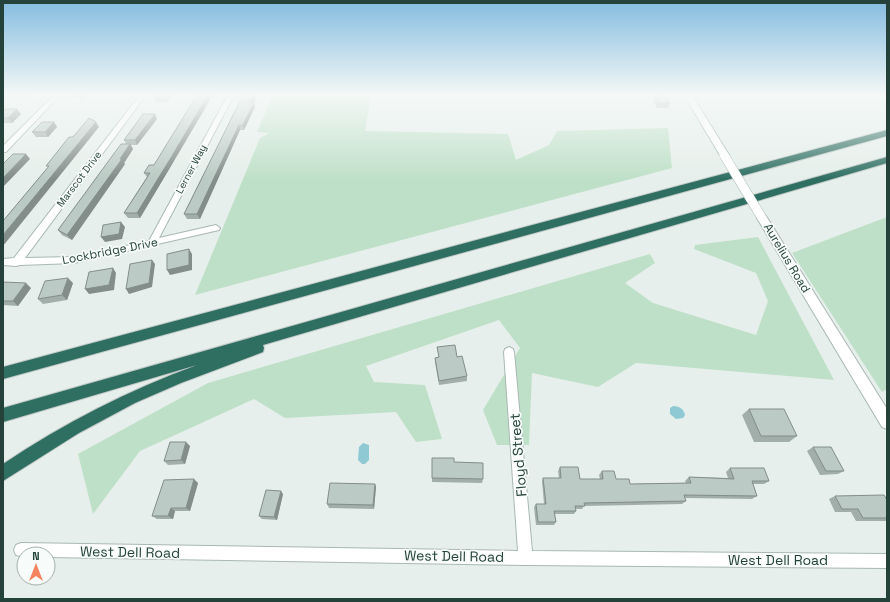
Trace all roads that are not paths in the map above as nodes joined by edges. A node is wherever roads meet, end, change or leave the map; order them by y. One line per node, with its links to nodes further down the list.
1 (29, 123): 6 (street)
2 (121, 123): 11 (street, Marscot Drive)
3 (216, 123): 9 (street, Lerner Way)
4 (705, 123): 18 (street, Aurelius Road, bridge)
5 (887, 133): 12 (highway)
6 (3, 150)
7 (887, 160): 13 (highway)
8 (216, 228): 9 (street, Lockbridge Drive)
9 (152, 244): 11 (street, Lockbridge Drive)
10 (3, 262): 11 (street, Lockbridge Drive)
11 (16, 263)
12 (212, 316): 15 (highway); 16 (highway)
13 (327, 320): 17 (highway); 19 (highway)
14 (509, 352): 21 (street, Floyd Street)
15 (3, 365)
16 (3, 373)
17 (3, 415)
18 (887, 422)
19 (3, 473)
20 (56, 551): 21 (street, West Dell Road)
21 (526, 558): 22 (street, West Dell Road)
22 (887, 561)

